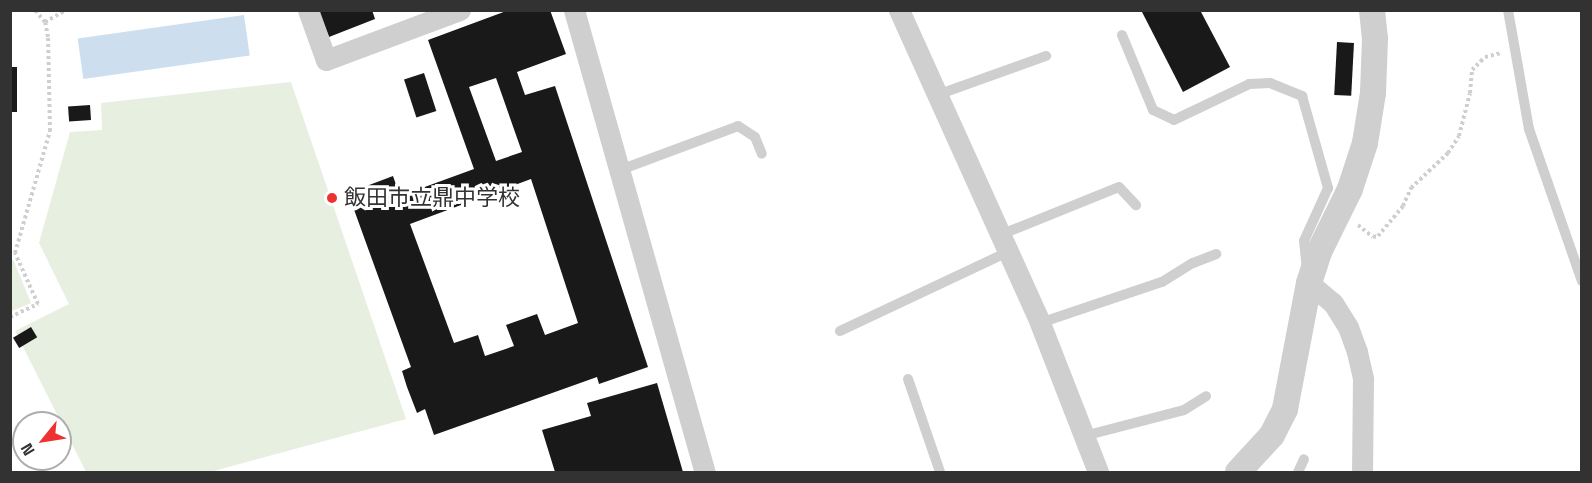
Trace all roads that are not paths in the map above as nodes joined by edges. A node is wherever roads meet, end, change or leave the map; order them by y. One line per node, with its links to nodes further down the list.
1 (308, 10): 2 (street)
2 (460, 10)
3 (574, 10): 11 (street)
4 (899, 10): 9 (street)
5 (1372, 10): 16 (street)
6 (1509, 10): 15 (lane)
7 (1122, 35): 16 (lane)
8 (1046, 56): 9 (lane)
9 (937, 95): 13 (street)
10 (762, 154): 11 (lane)
11 (620, 170): 24 (street)
12 (1136, 205): 13 (lane)
13 (1004, 243): 17 (street); 18 (lane)
14 (1216, 254): 17 (lane)
15 (1581, 281)
16 (1309, 283): 23 (street); 28 (street)
17 (1040, 323): 21 (street)
18 (840, 331)
19 (908, 379): 25 (lane)
20 (1206, 396): 21 (lane)
21 (1084, 436): 26 (street)
22 (1304, 459): 27 (lane)
23 (1246, 470)
24 (705, 472)
25 (940, 472)
26 (1098, 472)
27 (1298, 472)
28 (1362, 472)

